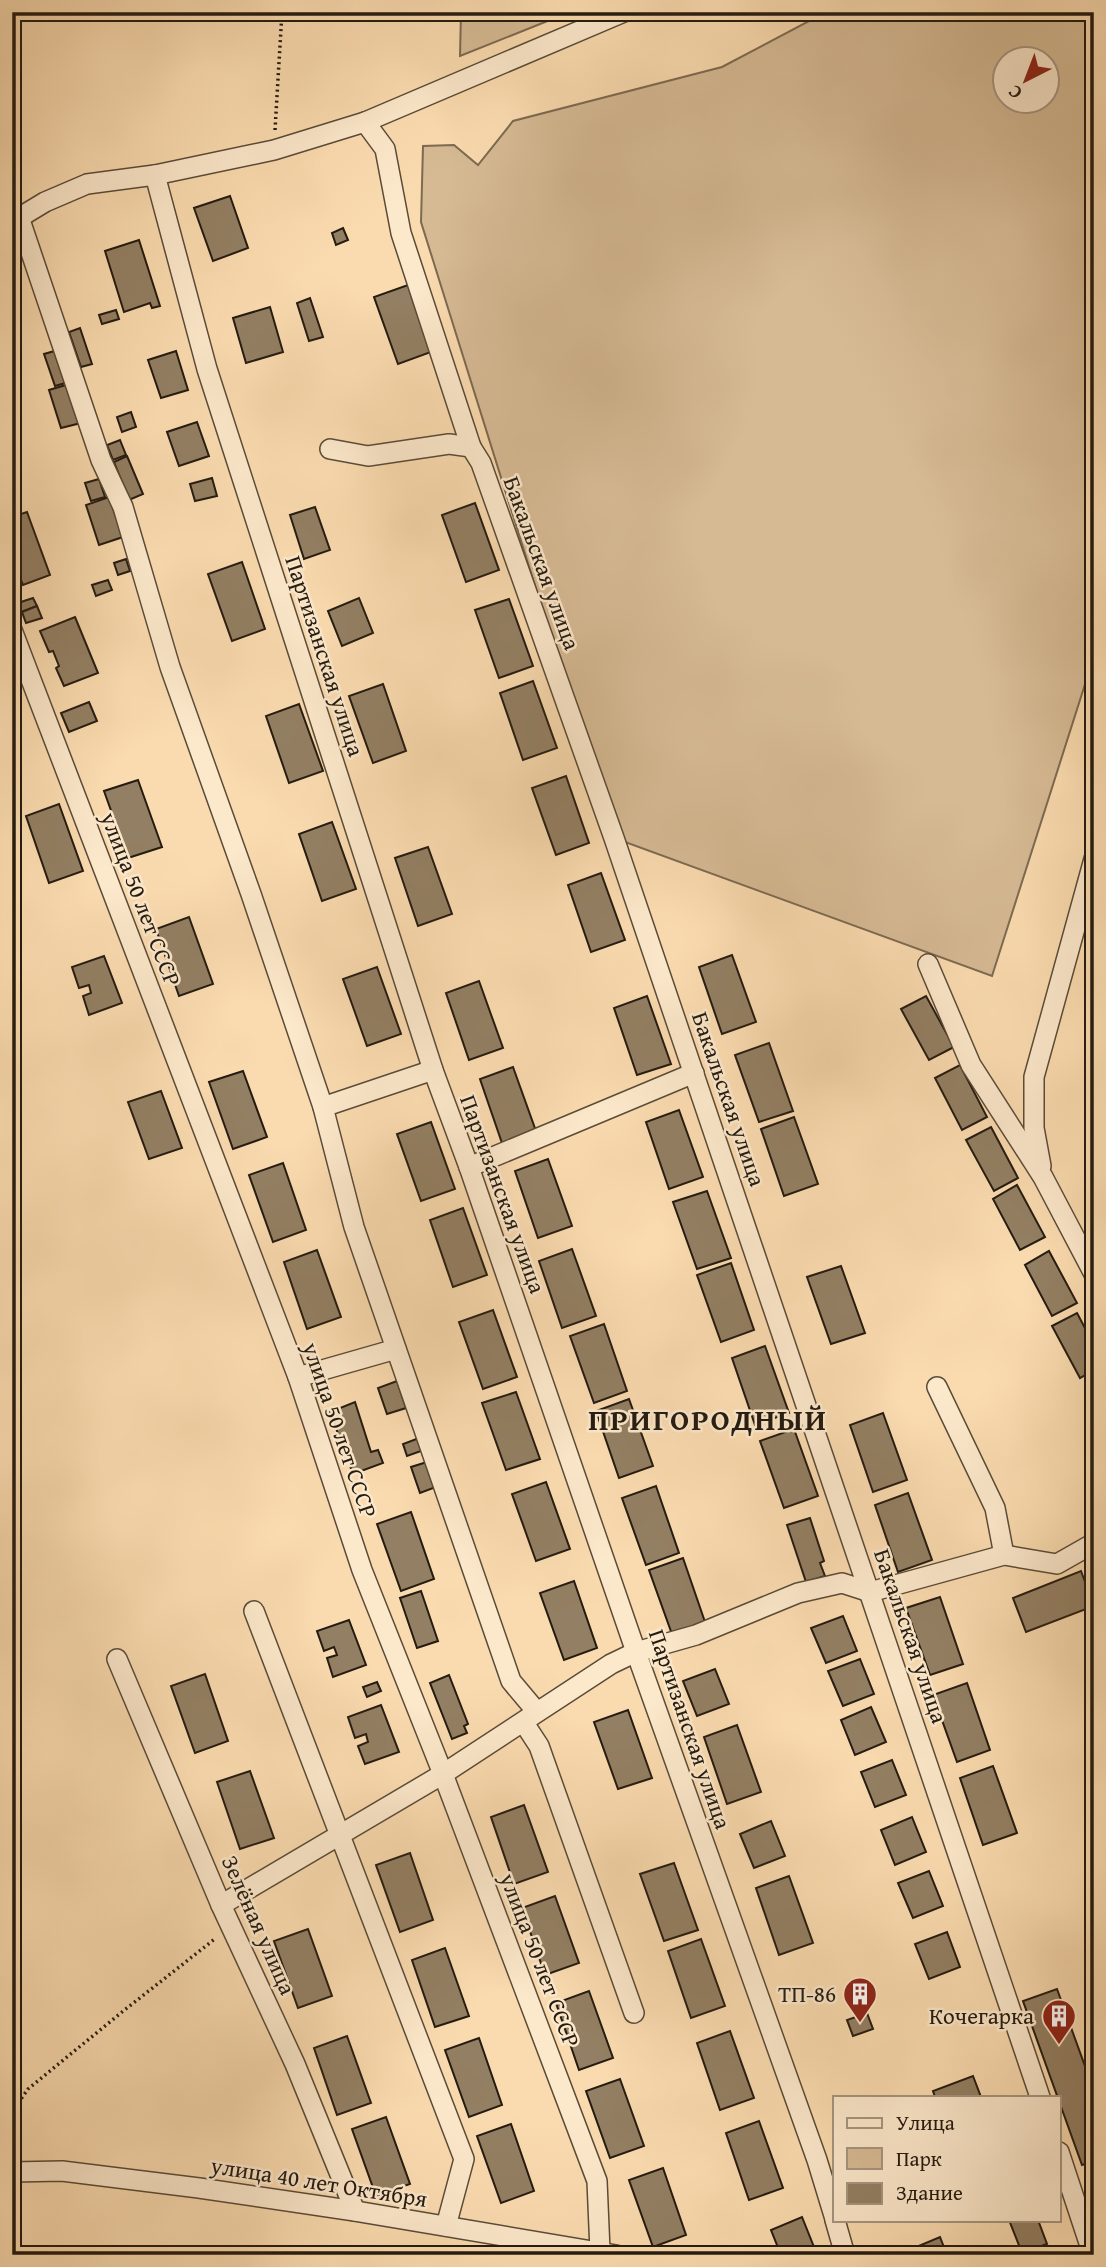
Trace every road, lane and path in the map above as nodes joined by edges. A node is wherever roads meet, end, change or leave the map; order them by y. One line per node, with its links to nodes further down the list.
1 (282, 12): 4 (path)
2 (624, 12): 3 (street)
3 (365, 122): 4 (street); 7 (street, Бакальская улица)
4 (274, 150): 5 (street)
5 (155, 175): 6 (street); 12 (street, Партизанская улица)
6 (15, 220): 14 (street)
7 (471, 447): 8 (street); 13 (street, Бакальская улица)
8 (330, 449)
9 (12, 629): 19 (street, улица 50 лет СССР)
10 (1094, 859): 16 (street)
11 (928, 964): 16 (street)
12 (433, 1070): 14 (street); 15 (street, Партизанская улица)
13 (694, 1073): 15 (street); 23 (street, Бакальская улица)
14 (323, 1107): 18 (street)
15 (469, 1167): 25 (street, Партизанская улица)
16 (1043, 1177): 17 (street)
17 (1094, 1274)
18 (396, 1349): 19 (street); 27 (street)
19 (298, 1377): 28 (street, улица 50 лет СССР)
20 (937, 1387): 22 (street)
21 (1094, 1543): 22 (street)
22 (1004, 1555): 23 (street)
23 (870, 1592): 25 (street); 33 (street, Бакальская улица)
24 (254, 1611): 29 (street)
25 (636, 1652): 27 (street); 38 (street, Партизанская улица)
26 (117, 1659): 30 (street, Зелёная улица)
27 (531, 1717): 28 (street); 32 (street)
28 (443, 1774): 29 (street); 41 (street, улица 50 лет СССР)
29 (339, 1835): 30 (street); 40 (street)
30 (221, 1905): 31 (street, Зелёная улица)
31 (230, 1924): 34 (path); 37 (street, Зелёная улица)
32 (634, 2013)
33 (1040, 2096)
34 (12, 2112)
35 (1060, 2155): 43 (street)
36 (12, 2172): 37 (street, улица 40 лет Октября)
37 (355, 2211): 40 (street, улица 40 лет Октября)
38 (833, 2214)
39 (836, 2222): 42 (street, Партизанская улица)
40 (446, 2226): 41 (street, улица 40 лет Октября)
41 (608, 2253)
42 (845, 2255)
43 (1093, 2255)

